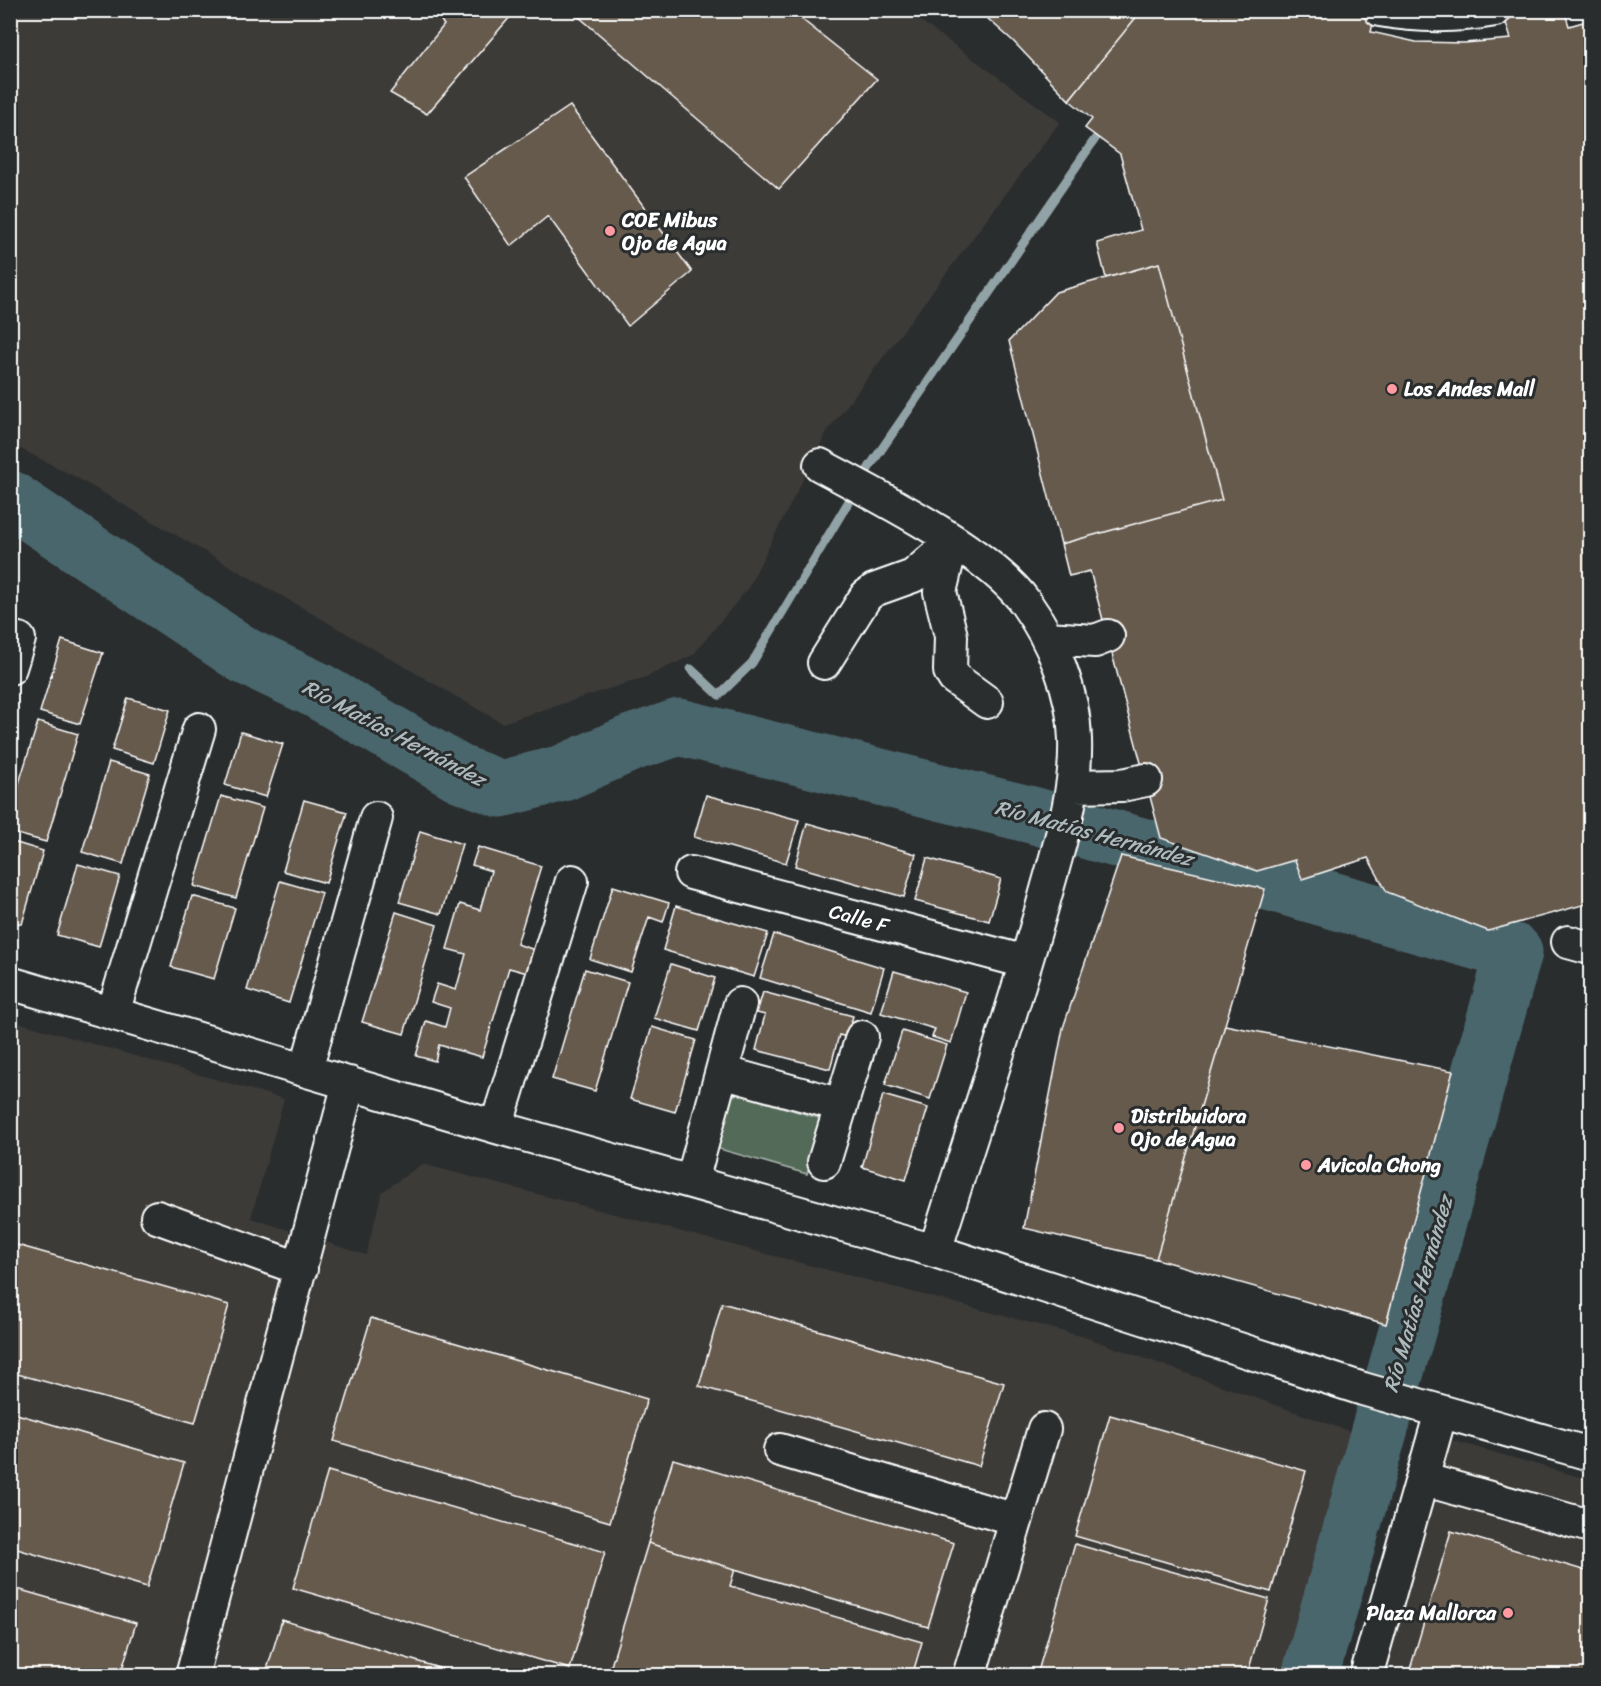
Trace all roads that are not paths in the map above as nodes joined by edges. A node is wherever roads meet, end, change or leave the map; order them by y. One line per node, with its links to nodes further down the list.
1 (1380, 10): 2 (street)
2 (1495, 10)
3 (825, 468): 4 (street)
4 (952, 542): 5 (street); 6 (street); 8 (street)
5 (1047, 638): 7 (street); 7 (street)
6 (824, 663)
7 (1064, 678): 11 (street)
8 (987, 702)
9 (199, 729): 18 (street)
10 (1146, 780): 11 (street)
11 (1071, 797): 15 (street)
12 (376, 818): 20 (street)
13 (691, 873): 15 (street, Calle F)
14 (572, 881): 24 (street)
15 (1026, 962): 28 (street)
16 (10, 983): 18 (street)
17 (740, 1004): 21 (street)
18 (113, 1013): 20 (street)
19 (862, 1037): 23 (street)
20 (306, 1070): 22 (street)
21 (722, 1072): 23 (street); 26 (street)
22 (349, 1083): 24 (street); 29 (street)
23 (841, 1105): 25 (street)
24 (496, 1127): 26 (street)
25 (824, 1162)
26 (692, 1181): 28 (street)
27 (157, 1217): 29 (street)
28 (935, 1251): 30 (street)
29 (302, 1269): 37 (street)
30 (1428, 1409): 33 (street); 34 (street)
31 (1044, 1429): 35 (street)
32 (780, 1450): 35 (street)
33 (1590, 1454)
34 (1422, 1479): 36 (street); 39 (street)
35 (1016, 1520): 38 (street)
36 (1590, 1526)
37 (192, 1676)
38 (969, 1676)
39 (1366, 1676)

